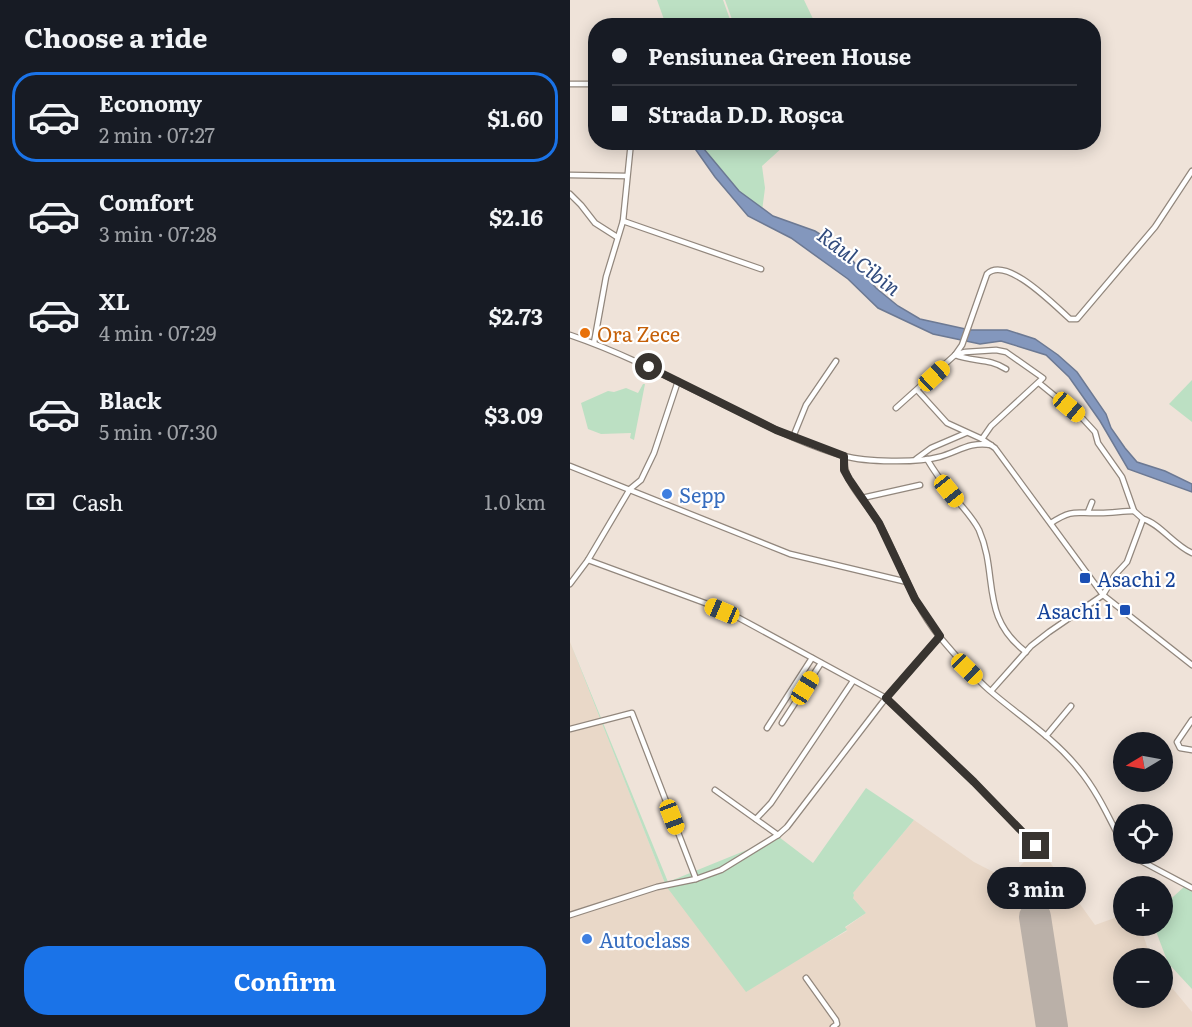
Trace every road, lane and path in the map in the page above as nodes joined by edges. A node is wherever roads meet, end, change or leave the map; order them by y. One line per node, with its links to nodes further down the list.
1 (570, 84): 2 (street)
2 (588, 84)
3 (630, 150): 6 (street)
4 (1192, 171): 14 (street)
5 (570, 175): 6 (street)
6 (627, 176): 8 (street)
7 (570, 194): 9 (street)
8 (622, 221): 9 (street); 10 (street)
9 (617, 237): 12 (street)
10 (761, 268)
11 (570, 335): 12 (street)
12 (594, 343): 18 (street)
13 (990, 350): 14 (street); 16 (street); 19 (street)
14 (955, 356): 16 (street); 20 (street)
15 (836, 361): 24 (street)
16 (990, 361): 17 (street)
17 (1006, 369)
18 (678, 381): 24 (street); 33 (street)
19 (1041, 381): 26 (street); 36 (street)
20 (918, 390): 21 (street); 22 (street)
21 (896, 408)
22 (947, 423): 23 (street); 25 (street)
23 (966, 433): 25 (street); 26 (street)
24 (793, 437): 28 (street)
25 (950, 439): 29 (street)
26 (982, 439): 27 (street)
27 (991, 445): 30 (street); 39 (street)
28 (844, 456): 29 (street); 34 (street)
29 (916, 459): 30 (street)
30 (927, 459): 46 (street)
31 (570, 466): 33 (street)
32 (920, 485): 34 (street)
33 (630, 489): 41 (street); 42 (street)
34 (862, 498): 42 (street)
35 (1092, 502): 37 (street)
36 (1134, 511): 37 (street); 38 (street)
37 (1088, 512): 39 (street)
38 (1143, 519): 40 (street); 44 (street)
39 (1051, 524): 44 (street)
40 (1192, 553)
41 (588, 560): 43 (street); 47 (street)
42 (907, 582): 45 (street)
43 (570, 584)
44 (1103, 595): 46 (street); 49 (street)
45 (940, 636): 51 (street); 52 (street)
46 (1026, 651): 51 (street)
47 (812, 658): 48 (street); 56 (street)
48 (821, 663): 50 (street); 55 (street)
49 (1192, 665)
50 (854, 681): 52 (street); 61 (street)
51 (991, 691): 58 (street)
52 (886, 698): 63 (street); 64 (street)
53 (1071, 705): 58 (street)
54 (1192, 720): 59 (street)
55 (782, 723)
56 (767, 728)
57 (570, 729): 66 (street)
58 (1046, 736): 62 (street)
59 (1192, 750)
60 (715, 790): 61 (street)
61 (756, 819): 63 (street)
62 (1113, 825)
63 (778, 835): 66 (street)
64 (1036, 846)
65 (1147, 864): 67 (street)
66 (696, 879): 68 (street)
67 (1192, 888)
68 (570, 915)
69 (806, 978): 70 (street)
70 (834, 1027)

